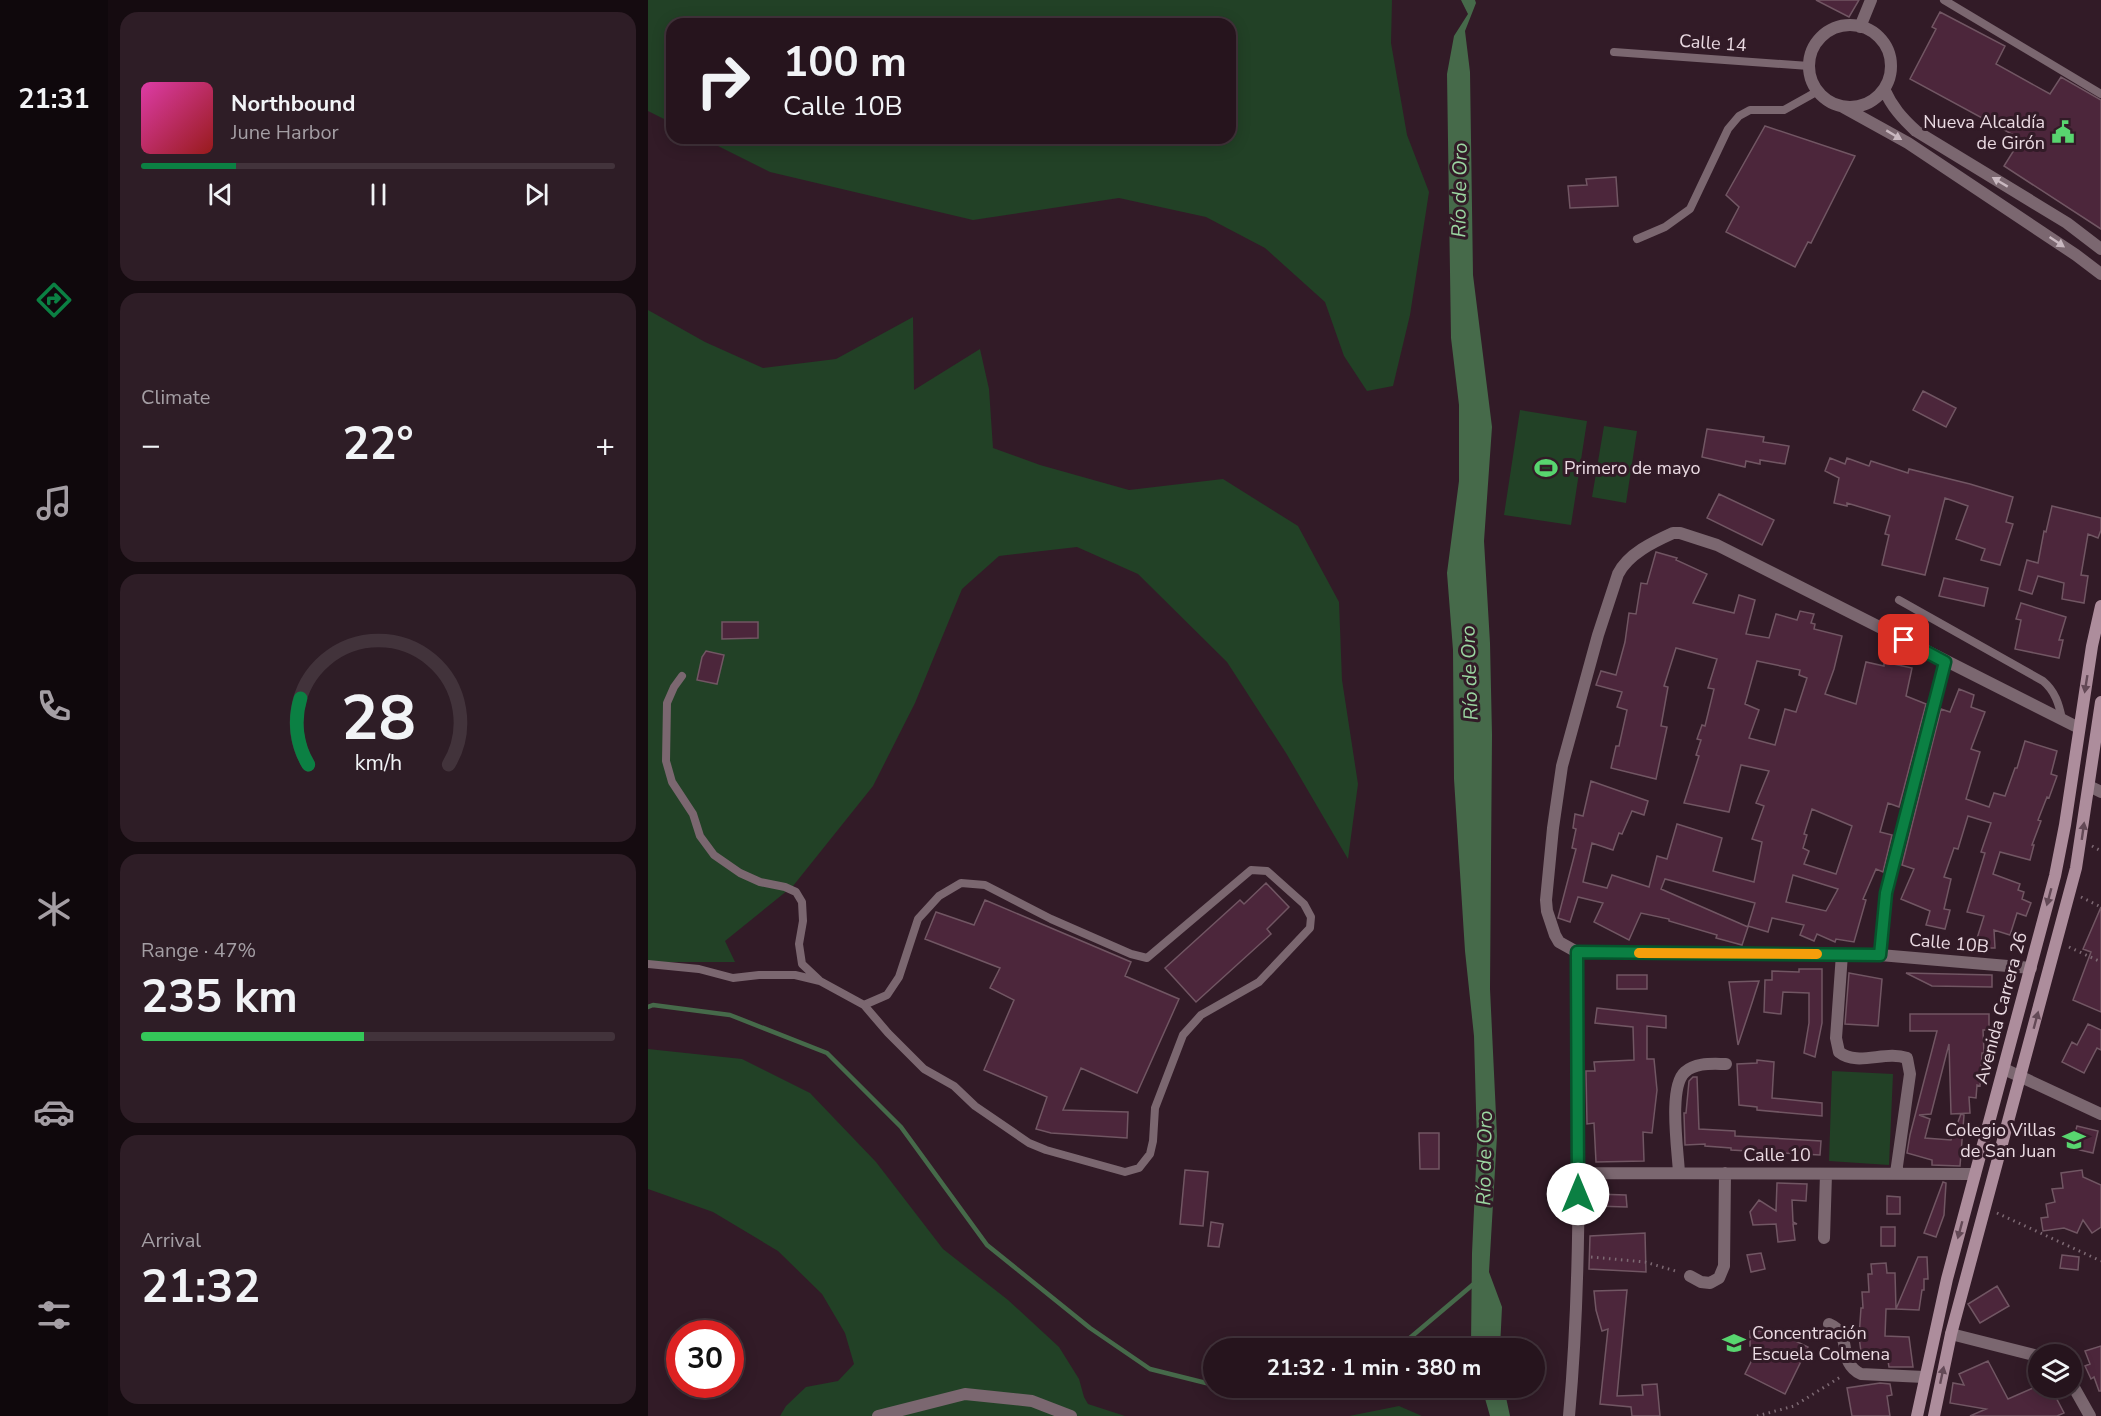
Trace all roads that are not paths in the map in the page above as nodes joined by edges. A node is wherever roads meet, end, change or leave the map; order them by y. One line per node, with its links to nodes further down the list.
1 (1871, 0): 3 (street)
2 (1944, 0): 8 (lane)
3 (1860, 27): 5 (street); 6 (street)
4 (1614, 52): 5 (lane, Calle 14)
5 (1809, 66): 7 (street)
6 (1884, 89): 9 (street); 11 (street, one-way to 6)
7 (1818, 92): 9 (street); 10 (lane)
8 (2101, 94)
9 (1843, 107): 12 (street, one-way to 12)
10 (1637, 239)
11 (2101, 249)
12 (2101, 274)
13 (1899, 600): 18 (lane)
14 (2101, 606): 19 (main road, Avenida Carrera 26, one-way to 19)
15 (1945, 662): 18 (street); 21 (street); 23 (street)
16 (682, 676): 26 (lane)
17 (2101, 702): 20 (main road, Avenida Carrera 26)
18 (2062, 719): 19 (street)
19 (2079, 728): 25 (main road, Avenida Carrera 26, one-way to 25)
20 (2095, 789): 30 (main road, Avenida Carrera 26, one-way to 20)
21 (1577, 952): 22 (street, Calle 10B); 32 (street)
22 (1842, 954): 23 (street, Calle 10B); 35 (street)
23 (1880, 955): 25 (street, Calle 10B)
24 (648, 964): 26 (lane)
25 (2031, 968): 29 (main road, Avenida Carrera 26)
26 (820, 981): 27 (lane)
27 (864, 1005): 27 (lane)
28 (1726, 1064): 33 (street)
29 (2004, 1069): 30 (street); 37 (main road, Avenida Carrera 26)
30 (2021, 1077): 31 (street); 41 (main road, Avenida Carrera 26)
31 (2101, 1114)
32 (1578, 1173): 33 (street, Calle 10); 47 (street)
33 (1679, 1173): 34 (street, Calle 10)
34 (1725, 1173): 36 (street, Calle 10); 39 (street)
35 (1896, 1173): 36 (street, Calle 10); 37 (street, Calle 10)
36 (1826, 1174): 38 (street)
37 (1975, 1174): 43 (main road, Avenida Carrera 26, one-way to 43)
38 (1824, 1238)
39 (1690, 1276)
40 (1828, 1324): 43 (street)
41 (1951, 1334): 42 (street); 49 (main road, Avenida Carrera 26, one-way to 41)
42 (2028, 1353)
43 (1924, 1377): 48 (main road, Avenida Carrera 26)
44 (2080, 1398): 50 (street)
45 (878, 1416): 46 (street)
46 (1071, 1416)
47 (1569, 1416)
48 (1917, 1416)
49 (1934, 1416)
50 (2090, 1416)

